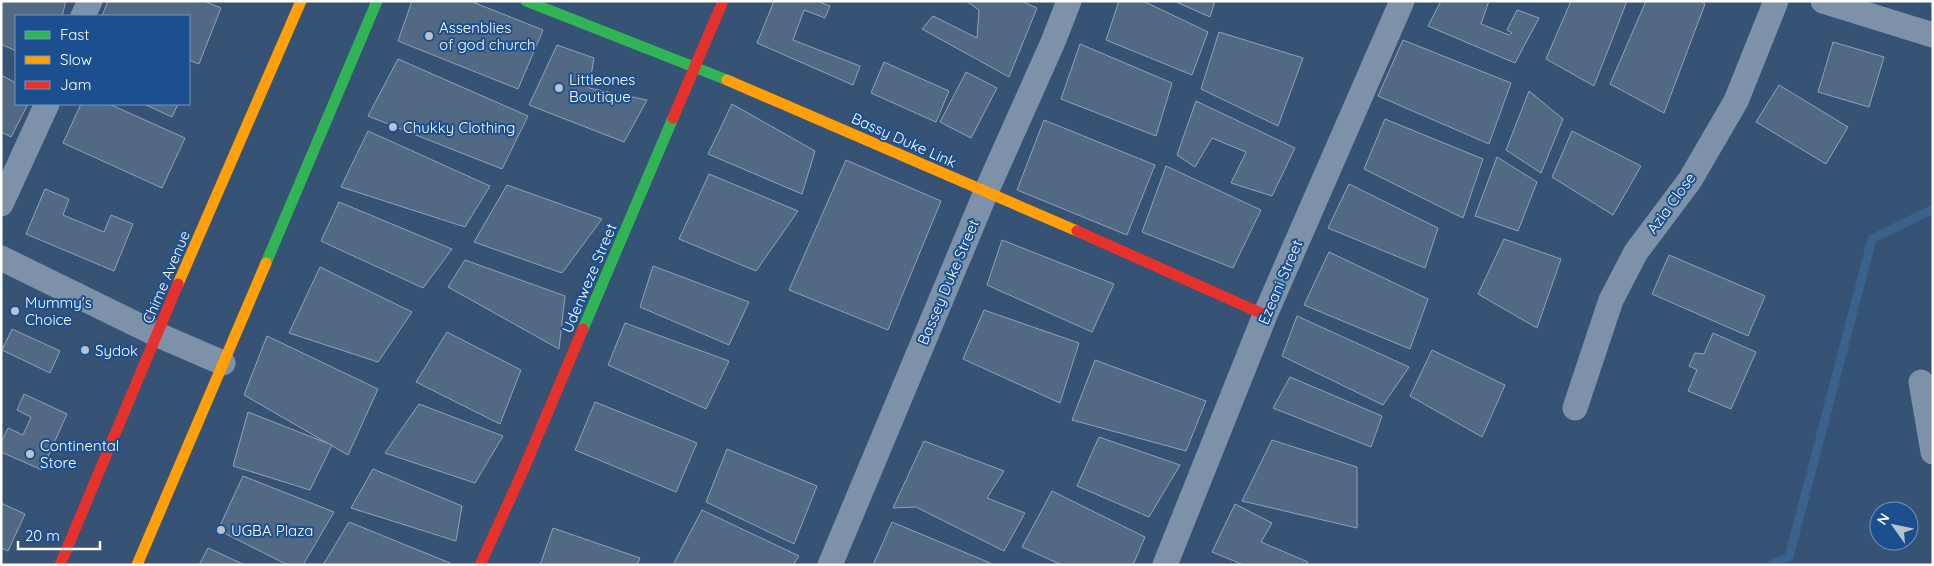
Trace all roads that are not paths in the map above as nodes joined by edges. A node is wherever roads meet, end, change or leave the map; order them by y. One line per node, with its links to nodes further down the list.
1 (90, 1): 10 (street)
2 (301, 1): 18 (street, Chime Avenue)
3 (377, 1): 19 (street)
4 (526, 1): 12 (street, Bassy Duke Link)
5 (723, 1): 12 (street, Udenweze Street)
6 (1070, 1): 14 (street, Bassey Duke Street)
7 (1402, 1): 17 (street, Ezeani Street)
8 (1776, 1): 21 (street, Azia Close)
9 (1823, 1): 11 (street)
10 (83, 15)
11 (1933, 35)
12 (695, 66): 14 (street, Bassy Duke Link); 25 (street, Udenweze Street)
13 (48, 105): 15 (street)
14 (986, 192): 17 (street, Bassy Duke Link); 26 (street, Bassey Duke Street)
15 (1, 204)
16 (1, 258): 18 (street)
17 (1265, 315): 27 (street, Ezeani Street)
18 (158, 335): 19 (street); 23 (street, Chime Avenue)
19 (222, 363): 24 (street)
20 (1920, 382): 22 (street)
21 (1575, 408)
22 (1933, 452)
23 (60, 565)
24 (137, 565)
25 (480, 565)
26 (830, 565)
27 (1165, 565)

